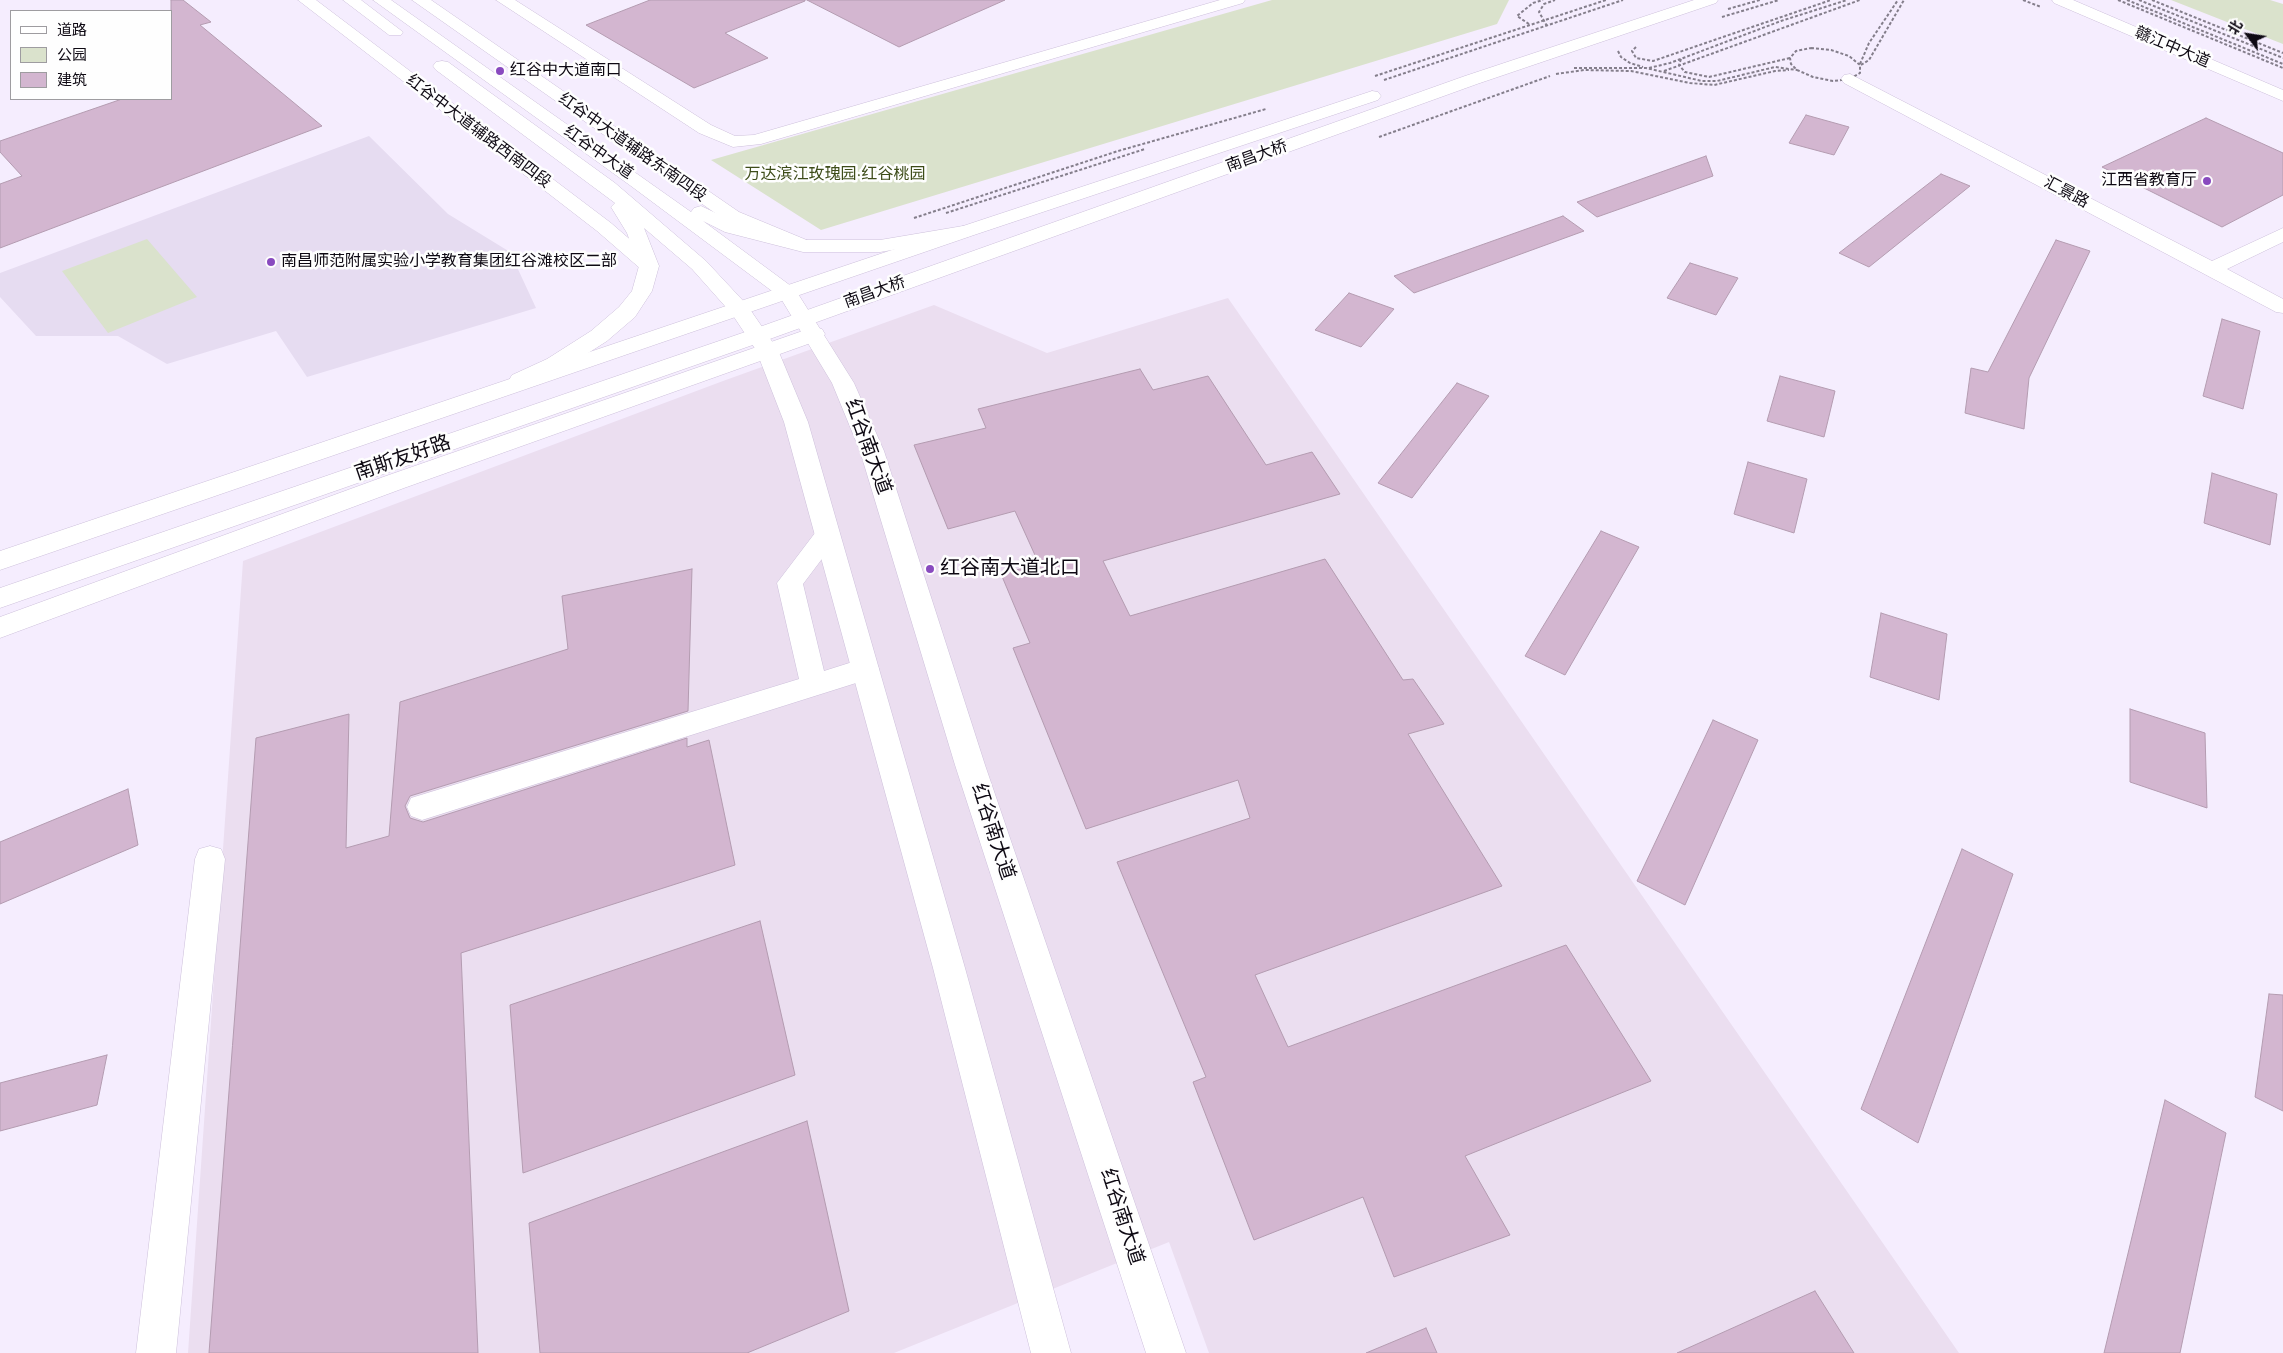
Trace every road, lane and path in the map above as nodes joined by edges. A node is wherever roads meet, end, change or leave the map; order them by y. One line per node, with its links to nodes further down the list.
1 (306, 0): 57 (main road, 红谷中大道辅路西南四段)
2 (351, 0): 28 (main road)
3 (381, 0): 51 (main road, 红谷中大道)
4 (504, 0): 5 (main road)
5 (1237, 0)
6 (1543, 0): 27 (path)
7 (1555, 0): 26 (path)
8 (1606, 0): 26 (path)
9 (1623, 0): 26 (path)
10 (1760, 0): 24 (path)
11 (1778, 0): 25 (path)
12 (1831, 0): 29 (path)
13 (1847, 0): 36 (path)
14 (1860, 0): 38 (path)
15 (1898, 0): 44 (path)
16 (1904, 0): 44 (path)
17 (2060, 0): 47 (main road, 赣江中大道)
18 (2118, 0): 40 (path)
19 (2127, 0): 37 (path)
20 (2139, 0): 35 (path)
21 (2152, 0): 32 (path)
22 (450, 3): 23 (main road)
23 (426, 4): 56 (main road, 红谷中大道辅路东南四段)
24 (1716, 6): 42 (main road, 南昌大桥)
25 (1717, 19)
26 (1544, 20): 27 (path)
27 (1530, 24): 46 (path)
28 (408, 41)
29 (1644, 44)
30 (1620, 48): 39 (path)
31 (1500, 53): 42 (main road, 南昌大桥)
32 (2283, 53)
33 (432, 58): 52 (main road, 红谷中大道)
34 (1790, 58): 38 (path); 41 (path); 44 (path)
35 (2283, 58)
36 (1681, 59): 38 (path); 39 (path)
37 (2283, 64)
38 (1679, 65): 43 (path)
39 (1646, 68): 43 (path); 49 (path)
40 (2283, 68)
41 (1797, 70): 43 (path); 44 (path); 45 (path)
42 (1463, 72): 54 (main road, 南昌大桥); 62 (main road, 南昌大桥)
43 (1663, 72): 45 (path)
44 (1855, 72): 58 (main road, 汇景路)
45 (1656, 74): 50 (path)
46 (1374, 76)
47 (2283, 96)
48 (1273, 107): 53 (path)
49 (1377, 133)
50 (1373, 139)
51 (638, 182): 56 (main road); 59 (main road, 红谷中大道)
52 (608, 187): 57 (main road); 61 (main road, 红谷中大道)
53 (906, 221)
54 (964, 232): 56 (main road); 59 (main road, 南昌大桥)
55 (2283, 234): 58 (main road)
56 (803, 246)
57 (649, 266): 64 (main road)
58 (2212, 269): 60 (main road, 汇景路)
59 (788, 293): 61 (main road, 南斯友好路); 62 (main road, 红谷中大道)
60 (2283, 306)
61 (740, 310): 63 (main road, 红谷中大道); 64 (main road, 南斯友好路)
62 (809, 326): 63 (main road, 南昌大桥); 75 (main road, 红谷南大道)
63 (763, 343): 65 (main road); 67 (main road, 南斯友好路); 68 (main road)
64 (482, 398): 66 (main road, 南斯友好路)
65 (827, 535): 69 (main road); 70 (main road)
66 (0, 561)
67 (0, 598)
68 (0, 628)
69 (865, 669): 70 (main road); 74 (main road)
70 (814, 685): 71 (main road)
71 (422, 807)
72 (210, 858): 73 (main road)
73 (156, 1353)
74 (1051, 1353)
75 (1166, 1353)

